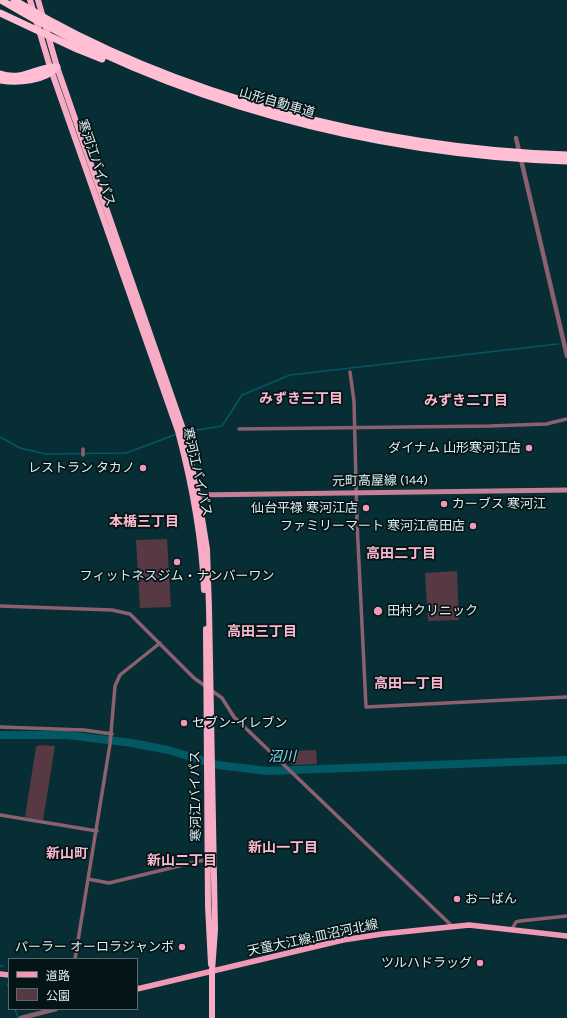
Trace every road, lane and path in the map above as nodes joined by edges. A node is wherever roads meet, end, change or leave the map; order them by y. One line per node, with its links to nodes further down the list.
1 (1, 0): 8 (highway, 山形自動車道)
2 (14, 0): 10 (highway, 山形自動車道)
3 (30, 0): 6 (highway, 寒河江バイパス)
4 (38, 0): 6 (highway, 寒河江バイパス)
5 (0, 14): 8 (highway)
6 (53, 69): 7 (highway); 9 (highway); 24 (highway, 寒河江バイパス)
7 (0, 74)
8 (150, 74): 10 (highway, 山形自動車道)
9 (0, 80)
10 (316, 123): 13 (highway, 山形自動車道)
11 (516, 138): 15 (street)
12 (567, 154): 13 (highway, 山形自動車道)
13 (527, 156): 14 (highway, 山形自動車道)
14 (567, 161)
15 (567, 356)
16 (350, 372): 18 (street)
17 (567, 419): 18 (street)
18 (355, 428): 19 (street); 23 (street)
19 (239, 429)
20 (83, 449): 21 (street)
21 (83, 455)
22 (567, 490): 23 (main road, 元町高屋線 (144))
23 (356, 492): 24 (main road, 元町高屋線 (144)); 28 (street)
24 (196, 495): 27 (highway, 寒河江バイパス)
25 (0, 606): 26 (street)
26 (160, 643): 27 (street); 30 (street)
27 (208, 688): 31 (highway, 寒河江バイパス); 37 (street)
28 (567, 697)
29 (0, 727): 30 (street)
30 (112, 734): 33 (street)
31 (210, 773): 34 (highway, 寒河江バイパス); 41 (highway, 寒河江バイパス)
32 (0, 815): 33 (street)
33 (97, 831): 35 (street)
34 (208, 859): 35 (street); 41 (highway, 寒河江バイパス)
35 (88, 880): 40 (street)
36 (567, 916): 38 (street)
37 (452, 926): 38 (main road, 天童大江線;皿沼河北線); 41 (main road, 天童大江線;皿沼河北線)
38 (512, 929): 39 (main road, 天童大江線;皿沼河北線)
39 (567, 936)
40 (75, 958)
41 (212, 971): 42 (main road, 天童大江線;皿沼河北線); 45 (highway, 寒河江バイパス)
42 (138, 989)
43 (52, 1010): 44 (street)
44 (21, 1018)
45 (212, 1018)

